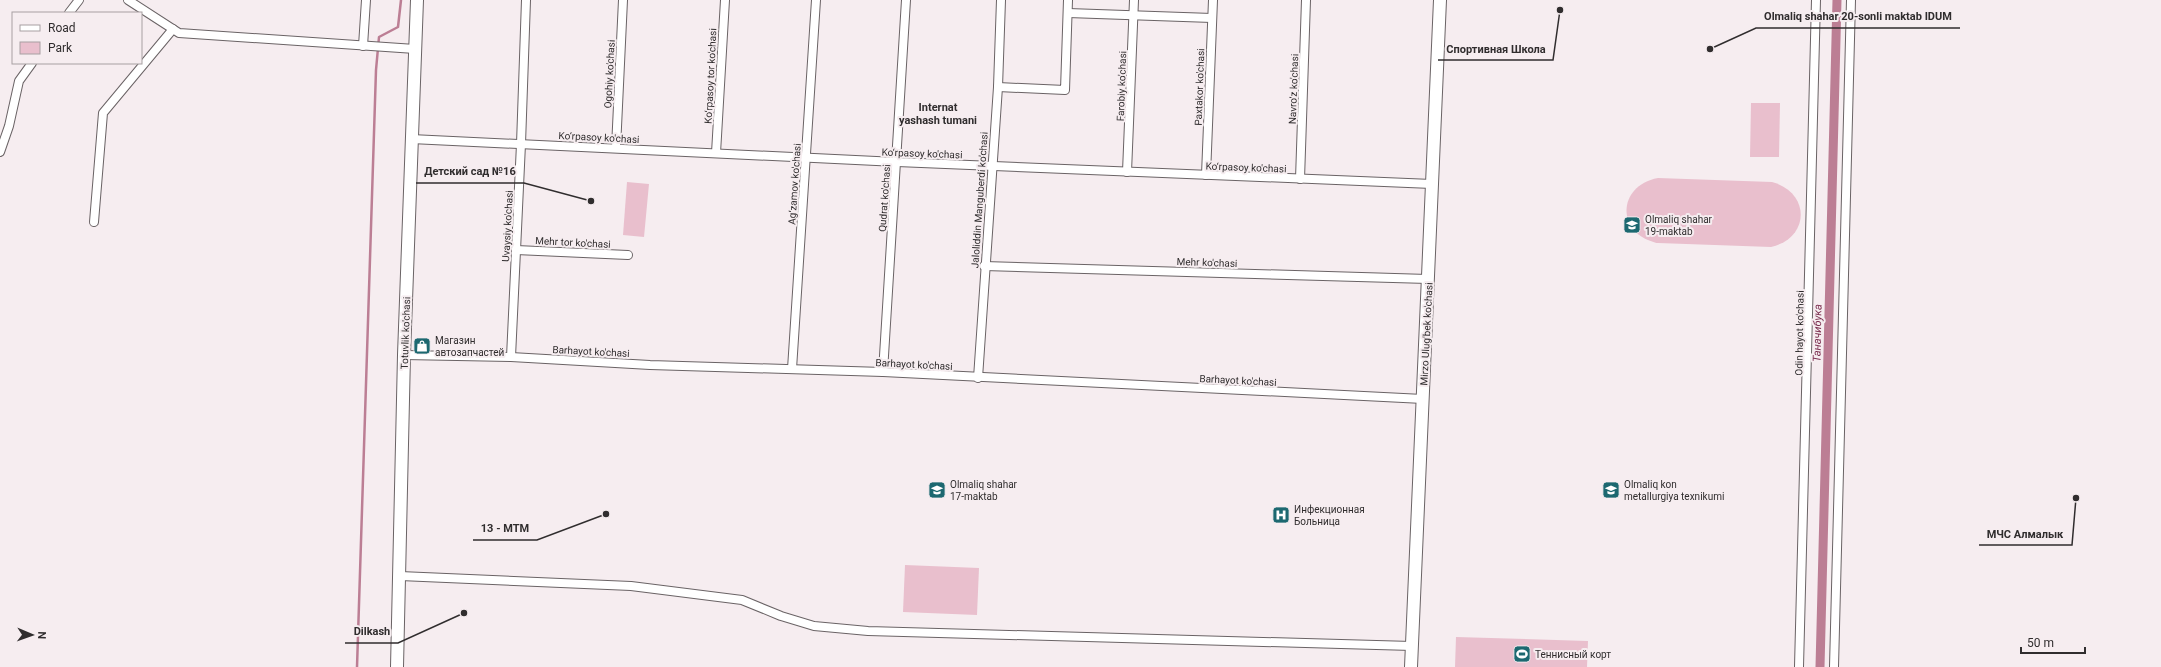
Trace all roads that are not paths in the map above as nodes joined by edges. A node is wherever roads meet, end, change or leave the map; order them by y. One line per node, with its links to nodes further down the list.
1 (79, 0): 18 (street)
2 (128, 0): 22 (street)
3 (366, 0): 23 (street)
4 (417, 0): 24 (main road, Totuvlik ko'chasi)
5 (526, 0): 28 (street, Uvaysiy ko'chasi)
6 (623, 0): 29 (street, Ogohiy ko'chasi)
7 (725, 0): 31 (street, Ko‘rpasoy tor ko'chasi)
8 (816, 0): 32 (street, Ag‘zamov ko'chasi)
9 (906, 0): 33 (street, Qudrat ko'chasi)
10 (1001, 0): 26 (street, Jaloliddin Manguberdi ko'chasi)
11 (1068, 0): 19 (street)
12 (1134, 0): 20 (street, Farobiy ko'chasi)
13 (1213, 0): 21 (street, Paxtakor ko'chasi)
14 (1306, 0): 37 (street, Navro‘z ko'chasi)
15 (1440, 0): 38 (main road, Mirzo Ulug'bek ko'chasi)
16 (1816, 0): 54 (street, Odin hayot ko'chasi)
17 (1851, 0): 55 (street)
18 (70, 12)
19 (1068, 13): 20 (street); 26 (street)
20 (1134, 15): 21 (street); 35 (street, Farobiy ko'chasi)
21 (1212, 18): 36 (street, Paxtakor ko'chasi)
22 (173, 29): 23 (street); 39 (street)
23 (366, 46): 24 (street)
24 (415, 49): 27 (main road, Totuvlik ko'chasi)
25 (31, 64): 30 (street)
26 (998, 87): 34 (street, Jaloliddin Manguberdi ko'chasi)
27 (411, 139): 28 (street, Ko‘rpasoy ko'chasi); 44 (main road, Totuvlik ko'chasi)
28 (522, 144): 29 (street, Ko‘rpasoy ko'chasi); 40 (street, Uvaysiy ko'chasi)
29 (616, 148): 31 (street, Ko‘rpasoy ko'chasi)
30 (0, 152)
31 (716, 153): 32 (street, Ko‘rpasoy ko'chasi)
32 (806, 157): 33 (street, Ko‘rpasoy ko'chasi); 46 (street, Ag‘zamov ko'chasi)
33 (897, 162): 34 (street, Ko‘rpasoy ko'chasi); 47 (street, Qudrat ko'chasi)
34 (992, 166): 35 (street, Ko‘rpasoy ko'chasi); 42 (street, Jaloliddin Manguberdi ko'chasi)
35 (1127, 172): 36 (street, Ko‘rpasoy ko'chasi)
36 (1206, 175): 37 (street, Ko‘rpasoy ko'chasi)
37 (1300, 179): 38 (street, Ko‘rpasoy ko'chasi)
38 (1432, 184): 43 (main road, Mirzo Ulug'bek ko'chasi)
39 (94, 222)
40 (516, 250): 41 (street, Mehr tor ko'chasi); 45 (street, Uvaysiy ko'chasi)
41 (628, 255)
42 (984, 266): 43 (street, Mehr ko'chasi); 48 (street, Jaloliddin Manguberdi ko'chasi)
43 (1428, 279): 49 (main road, Mirzo Ulug'bek ko'chasi)
44 (404, 355): 45 (street, Barhayot ko'chasi); 50 (main road, Totuvlik ko'chasi)
45 (511, 357): 46 (street, Barhayot ko'chasi)
46 (792, 369): 47 (street, Barhayot ko'chasi)
47 (883, 372): 48 (street, Barhayot ko'chasi)
48 (978, 378): 49 (street, Barhayot ko'chasi)
49 (1423, 399): 51 (main road, Mirzo Ulug'bek ko'chasi)
50 (400, 576): 51 (street); 52 (main road, Totuvlik ko'chasi)
51 (1412, 646): 53 (main road, Mirzo Ulug'bek ko'chasi)
52 (396, 667)
53 (1411, 667)
54 (1799, 667)
55 (1834, 667)

